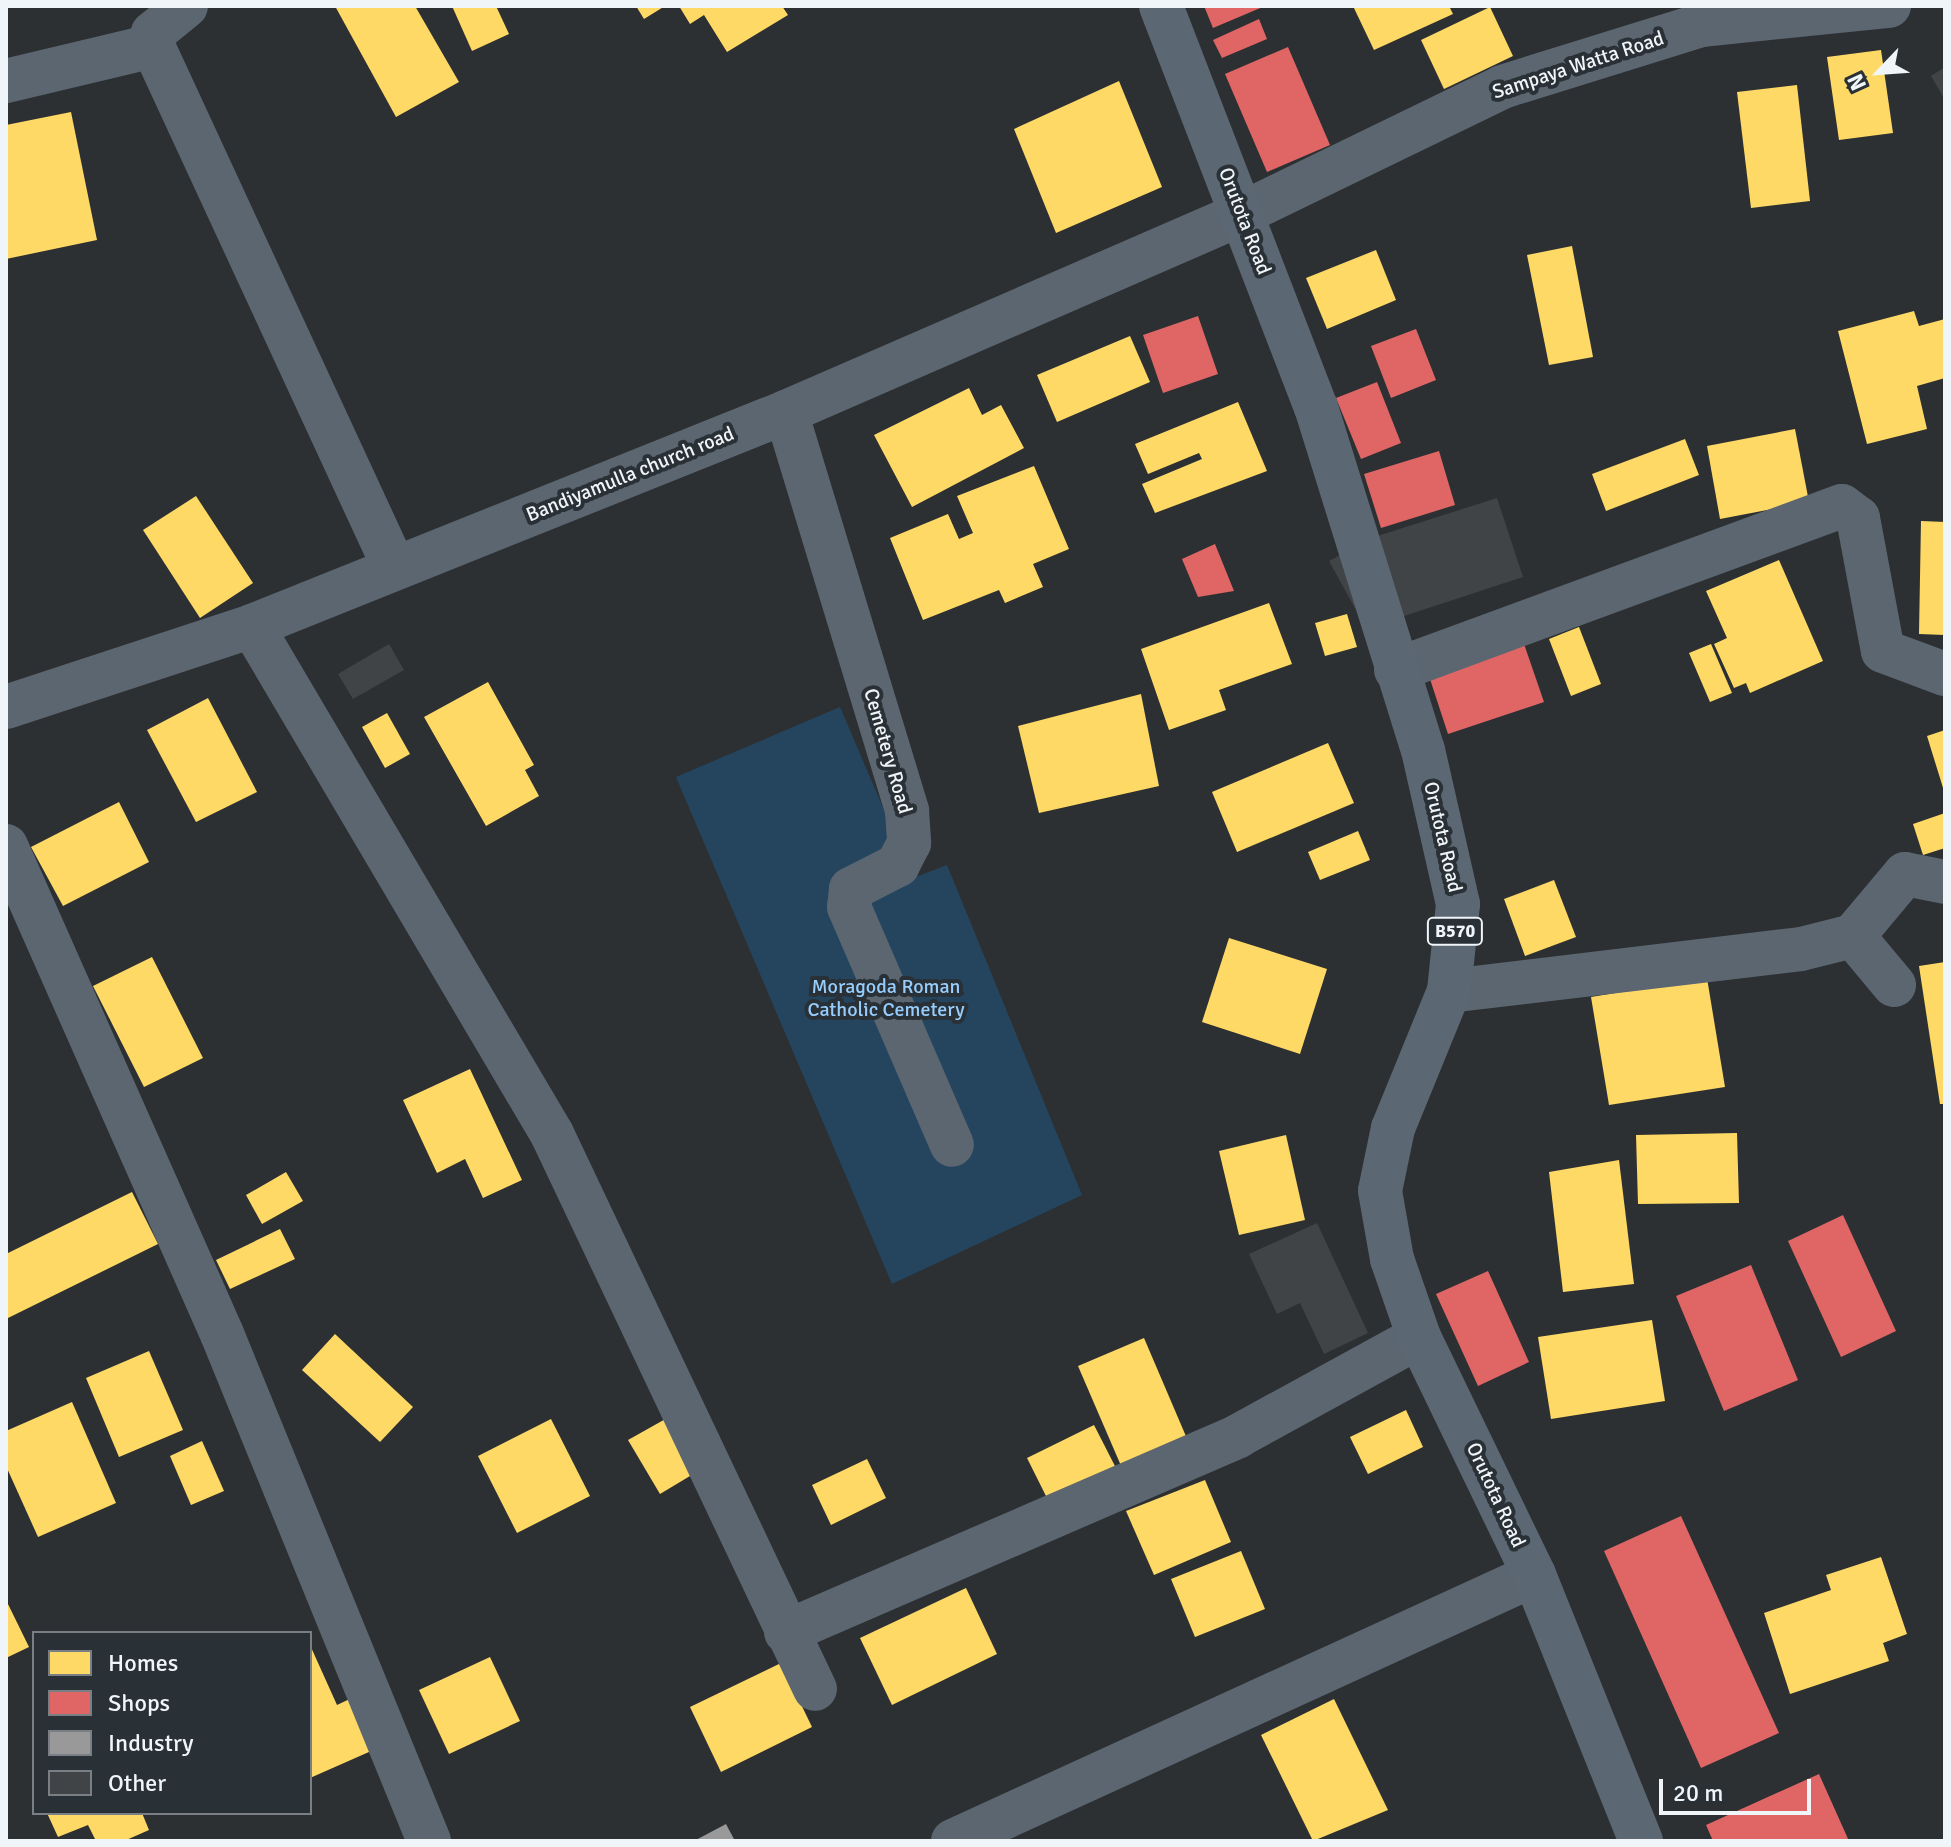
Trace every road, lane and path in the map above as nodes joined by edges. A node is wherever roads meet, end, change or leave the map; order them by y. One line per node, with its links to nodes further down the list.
1 (1161, 6): 5 (main road, Orutota Road / B570)
2 (1889, 6): 5 (street, Sampaya Watta Road)
3 (159, 23): 4 (street); 7 (street)
4 (6, 81)
5 (1243, 213): 6 (street, Bandiyamulla church road); 9 (main road, Orutota Road / B570)
6 (786, 412): 7 (street, Bandiyamulla church road); 17 (street, Cemetery Road)
7 (394, 567): 8 (street, Bandiyamulla church road)
8 (252, 626): 11 (street, Bandiyamulla church road); 20 (street)
9 (1396, 670): 10 (street); 16 (main road, Orutota Road / B570)
10 (1945, 674)
11 (6, 707)
12 (6, 846): 22 (street)
13 (1945, 882): 14 (street)
14 (1853, 936): 15 (street); 16 (street)
15 (1894, 985)
16 (1449, 991): 18 (main road, Orutota Road / B570)
17 (952, 1145)
18 (1419, 1337): 19 (main road, Orutota Road / B570); 20 (street)
19 (1534, 1575): 23 (street); 24 (main road, Orutota Road / B570)
20 (786, 1632): 21 (street)
21 (815, 1689)
22 (429, 1841)
23 (953, 1841)
24 (1641, 1841)

